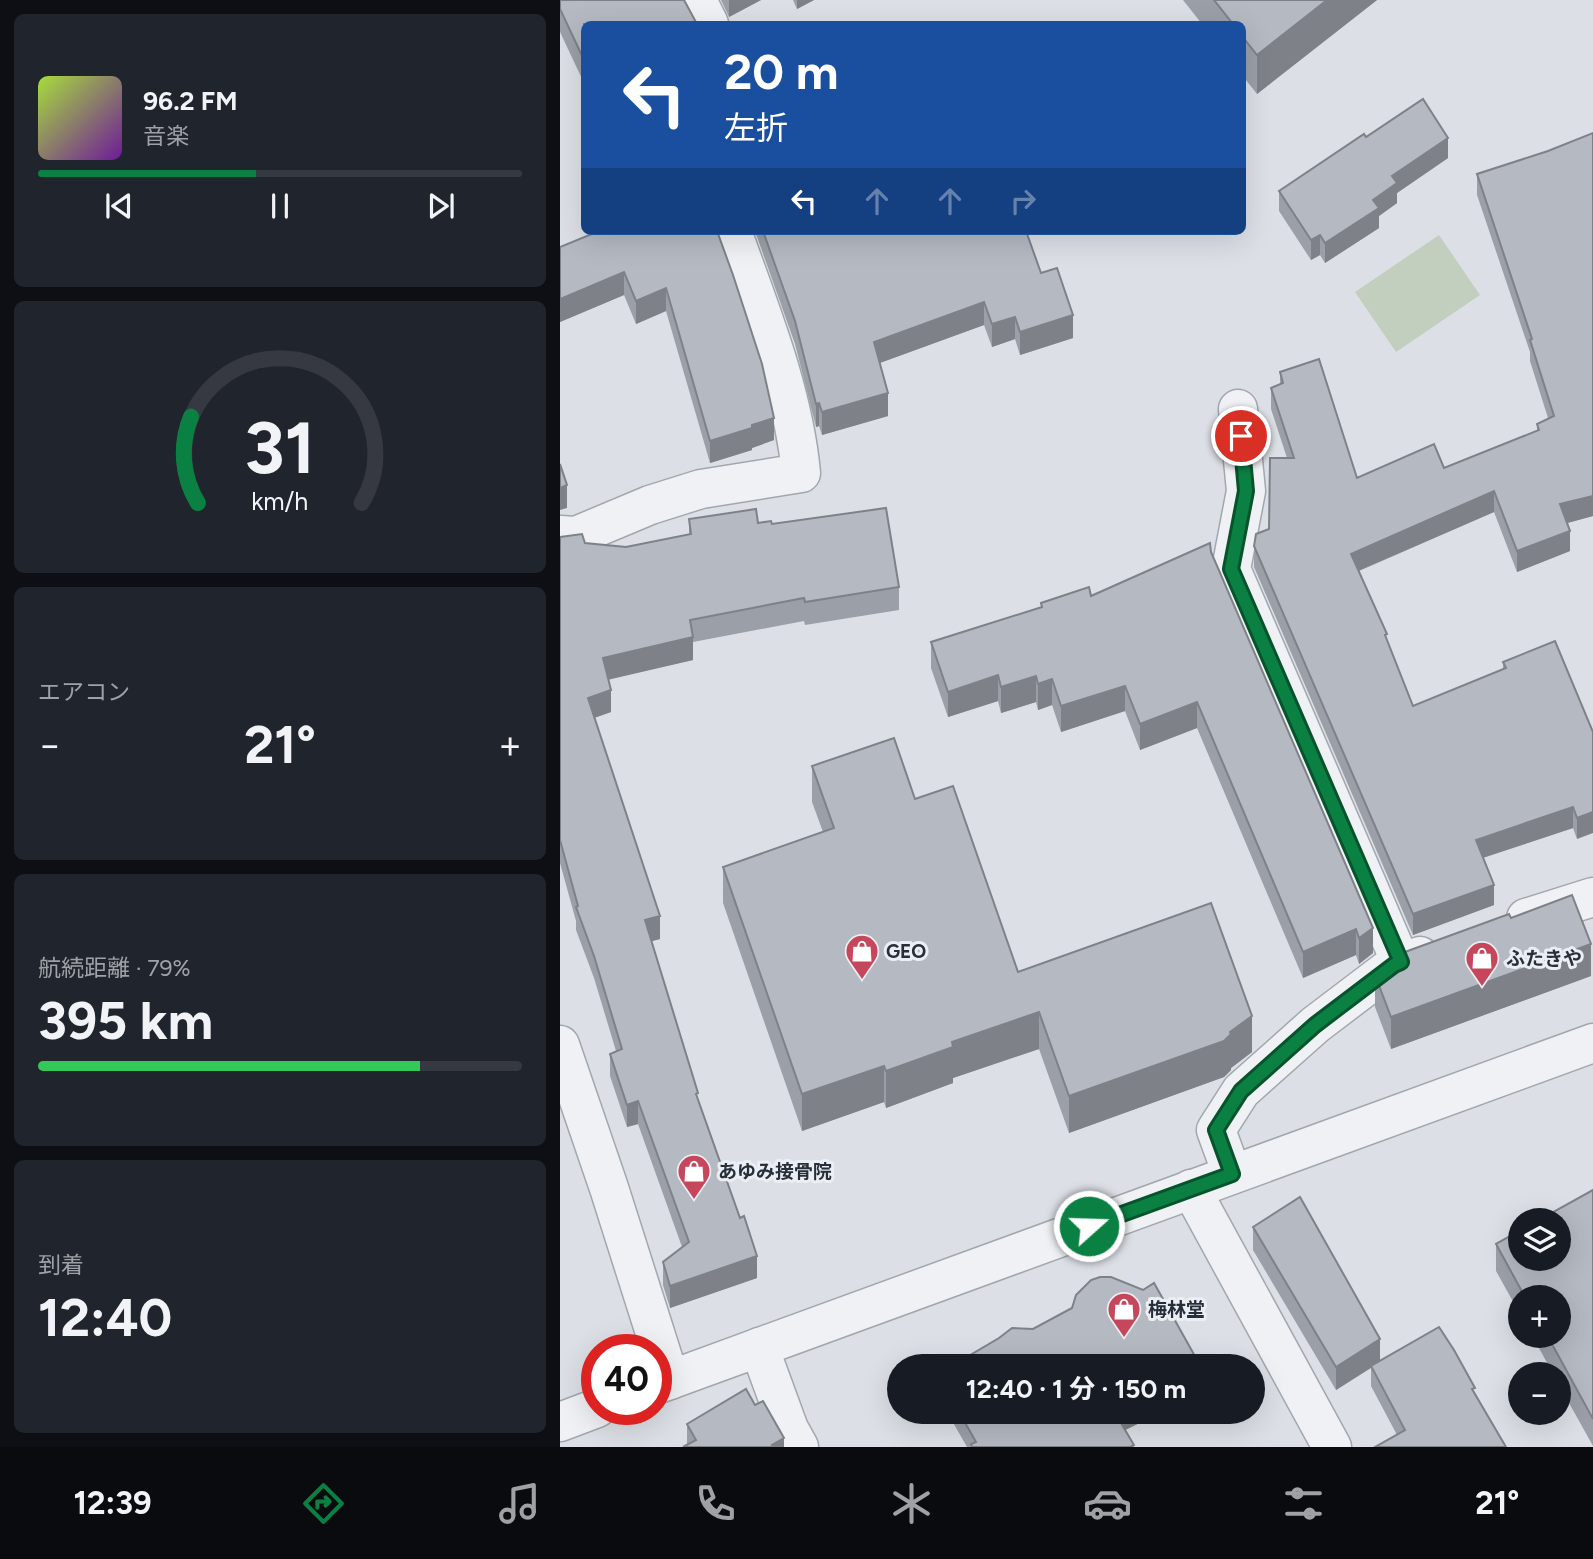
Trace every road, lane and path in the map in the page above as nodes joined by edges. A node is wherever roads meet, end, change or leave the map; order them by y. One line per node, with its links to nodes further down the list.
1 (697, 0): 2 (street)
2 (708, 21)
3 (733, 235): 5 (street)
4 (1238, 409): 9 (street)
5 (560, 535)
6 (1593, 897): 7 (street)
7 (1499, 927)
8 (1450, 944): 9 (street)
9 (1401, 962): 12 (street)
10 (1593, 1043): 12 (street)
11 (560, 1045): 14 (street)
12 (1232, 1174): 13 (street)
13 (1191, 1189): 15 (street); 20 (street)
14 (650, 1334)
15 (759, 1347): 16 (street); 19 (street)
16 (672, 1379)
17 (581, 1414): 18 (street)
18 (560, 1422)
19 (799, 1447)
20 (1332, 1447)

